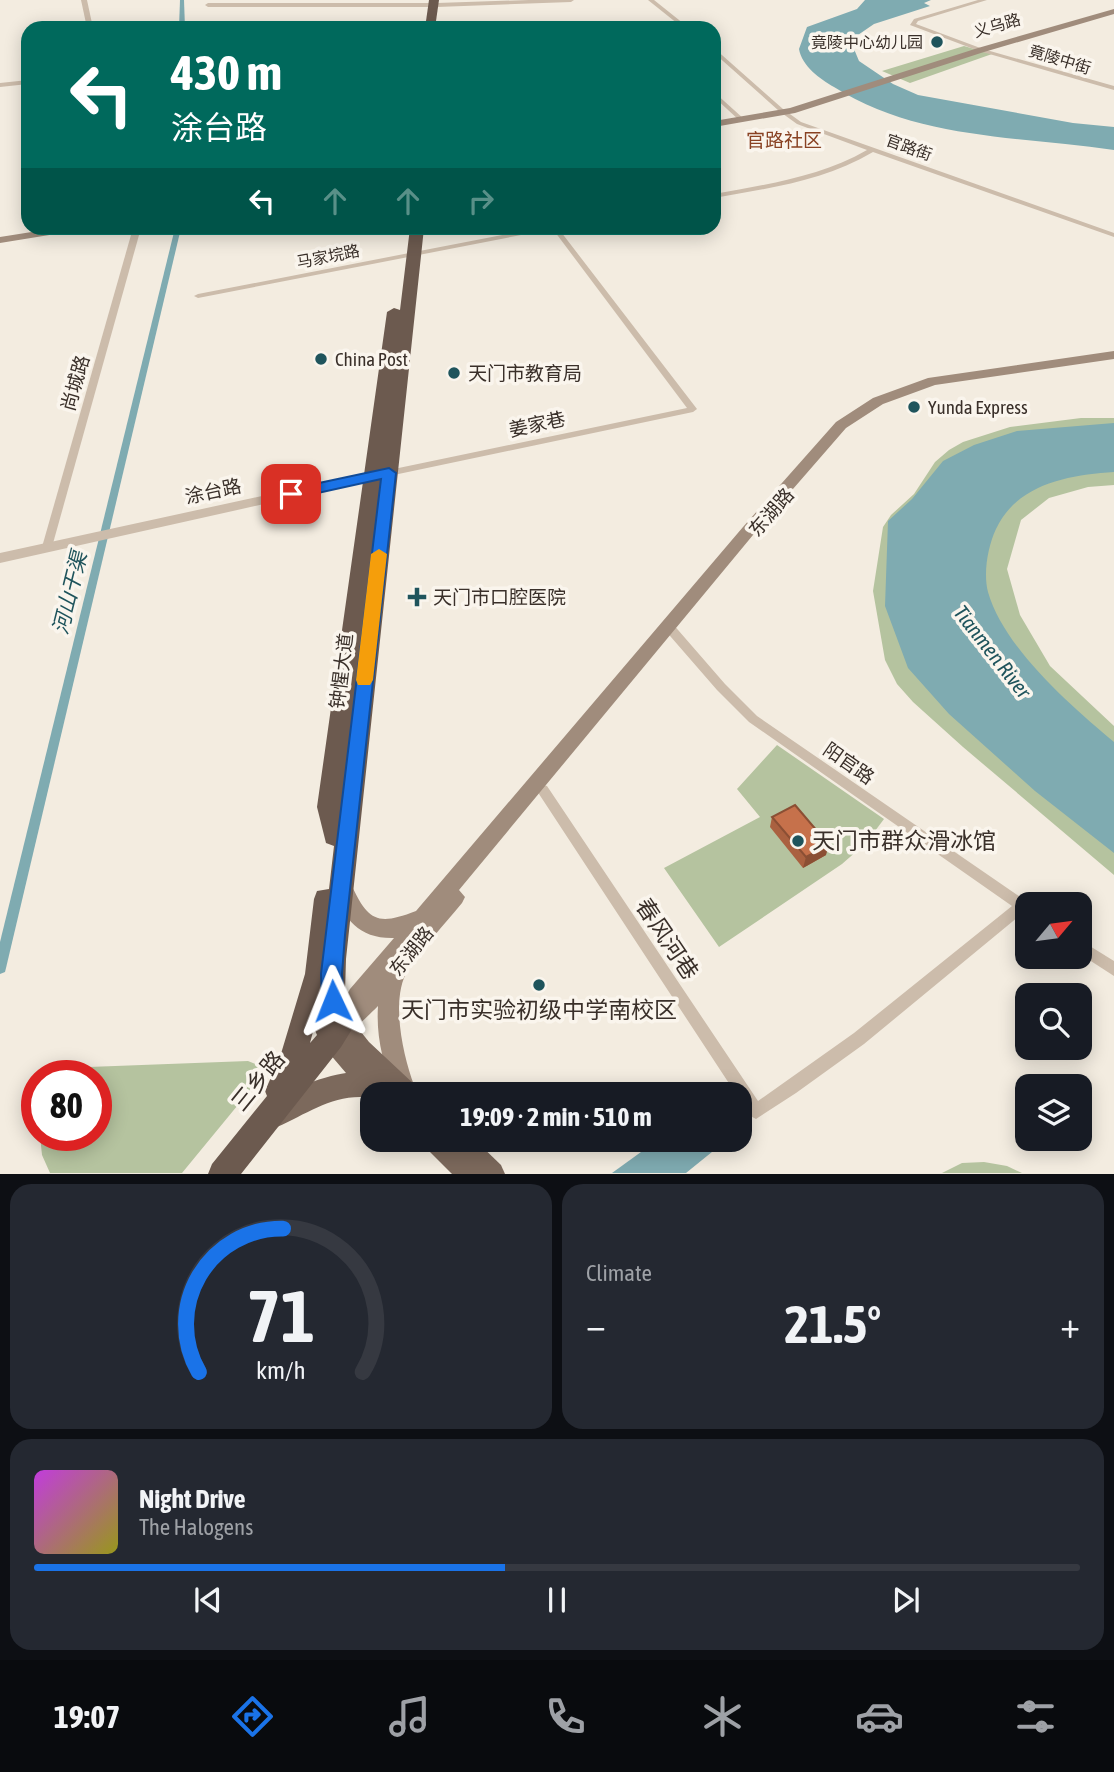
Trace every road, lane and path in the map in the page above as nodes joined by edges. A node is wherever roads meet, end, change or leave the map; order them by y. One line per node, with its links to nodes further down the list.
1 (83, 0): 10 (street)
2 (572, 0): 6 (street)
3 (651, 0): 13 (street)
4 (984, 0): 14 (street, 竟陵中街)
5 (330, 2): 6 (street); 7 (street)
6 (440, 2): 9 (highway); 11 (highway); 12 (highway)
7 (208, 5)
8 (1114, 9): 14 (main road, 义乌路)
9 (445, 16)
10 (88, 21)
11 (434, 21)
12 (440, 21)
13 (677, 21)
14 (979, 49): 18 (street, 竟陵中街); 20 (main road, 义乌路)
15 (721, 60): 20 (street, 官路街)
16 (21, 83): 17 (street)
17 (0, 85)
18 (1114, 88)
19 (721, 100): 21 (street)
20 (782, 111): 21 (main road); 23 (street, 官路街)
21 (741, 118): 22 (main road)
22 (721, 121)
23 (873, 149): 24 (street); 31 (street, 官路街)
24 (721, 195)
25 (21, 234): 32 (main road)
26 (135, 235): 38 (street, 尚城路)
27 (409, 235): 33 (highway, 钟惺大道)
28 (416, 235): 33 (highway)
29 (509, 235): 33 (street, 马家垸路)
30 (560, 235): 37 (street, 姜家巷)
31 (1114, 235)
32 (0, 240)
33 (410, 253): 34 (street, 马家垸路); 35 (highway, 钟惺大道)
34 (198, 296)
35 (402, 316): 37 (highway, 钟惺大道); 37 (highway)
36 (1114, 356): 40 (main road, 东湖路)
37 (384, 474): 38 (street, 涂台路); 42 (highway, 钟惺大道); 47 (highway, 钟惺大道)
38 (47, 547): 39 (street)
39 (0, 558)
40 (670, 628): 41 (main road, 东湖路); 43 (street, 阳官路); 44 (main road, 东湖路)
41 (543, 790): 45 (street, 春风河巷); 48 (main road, 东湖路)
42 (341, 877): 44 (main road); 50 (highway, 钟惺大道)
43 (1015, 901)
44 (426, 915): 50 (main road, 东湖路)
45 (1015, 916)
46 (1092, 954): 49 (street)
47 (318, 960): 50 (highway, 钟惺大道); 55 (highway)
48 (397, 968): 50 (main road, 东湖路); 53 (main road)
49 (1114, 969)
50 (336, 1032): 51 (main road, 钟惺大道); 52 (main road, 钟惺大道); 55 (highway, 三乡路)
51 (374, 1082)
52 (394, 1082)
53 (403, 1082)
54 (360, 1083): 55 (main road)
55 (262, 1122): 58 (highway, 三乡路)
56 (448, 1152): 59 (main road)
57 (469, 1152): 60 (main road)
58 (222, 1174)
59 (471, 1174)
60 (492, 1174)

